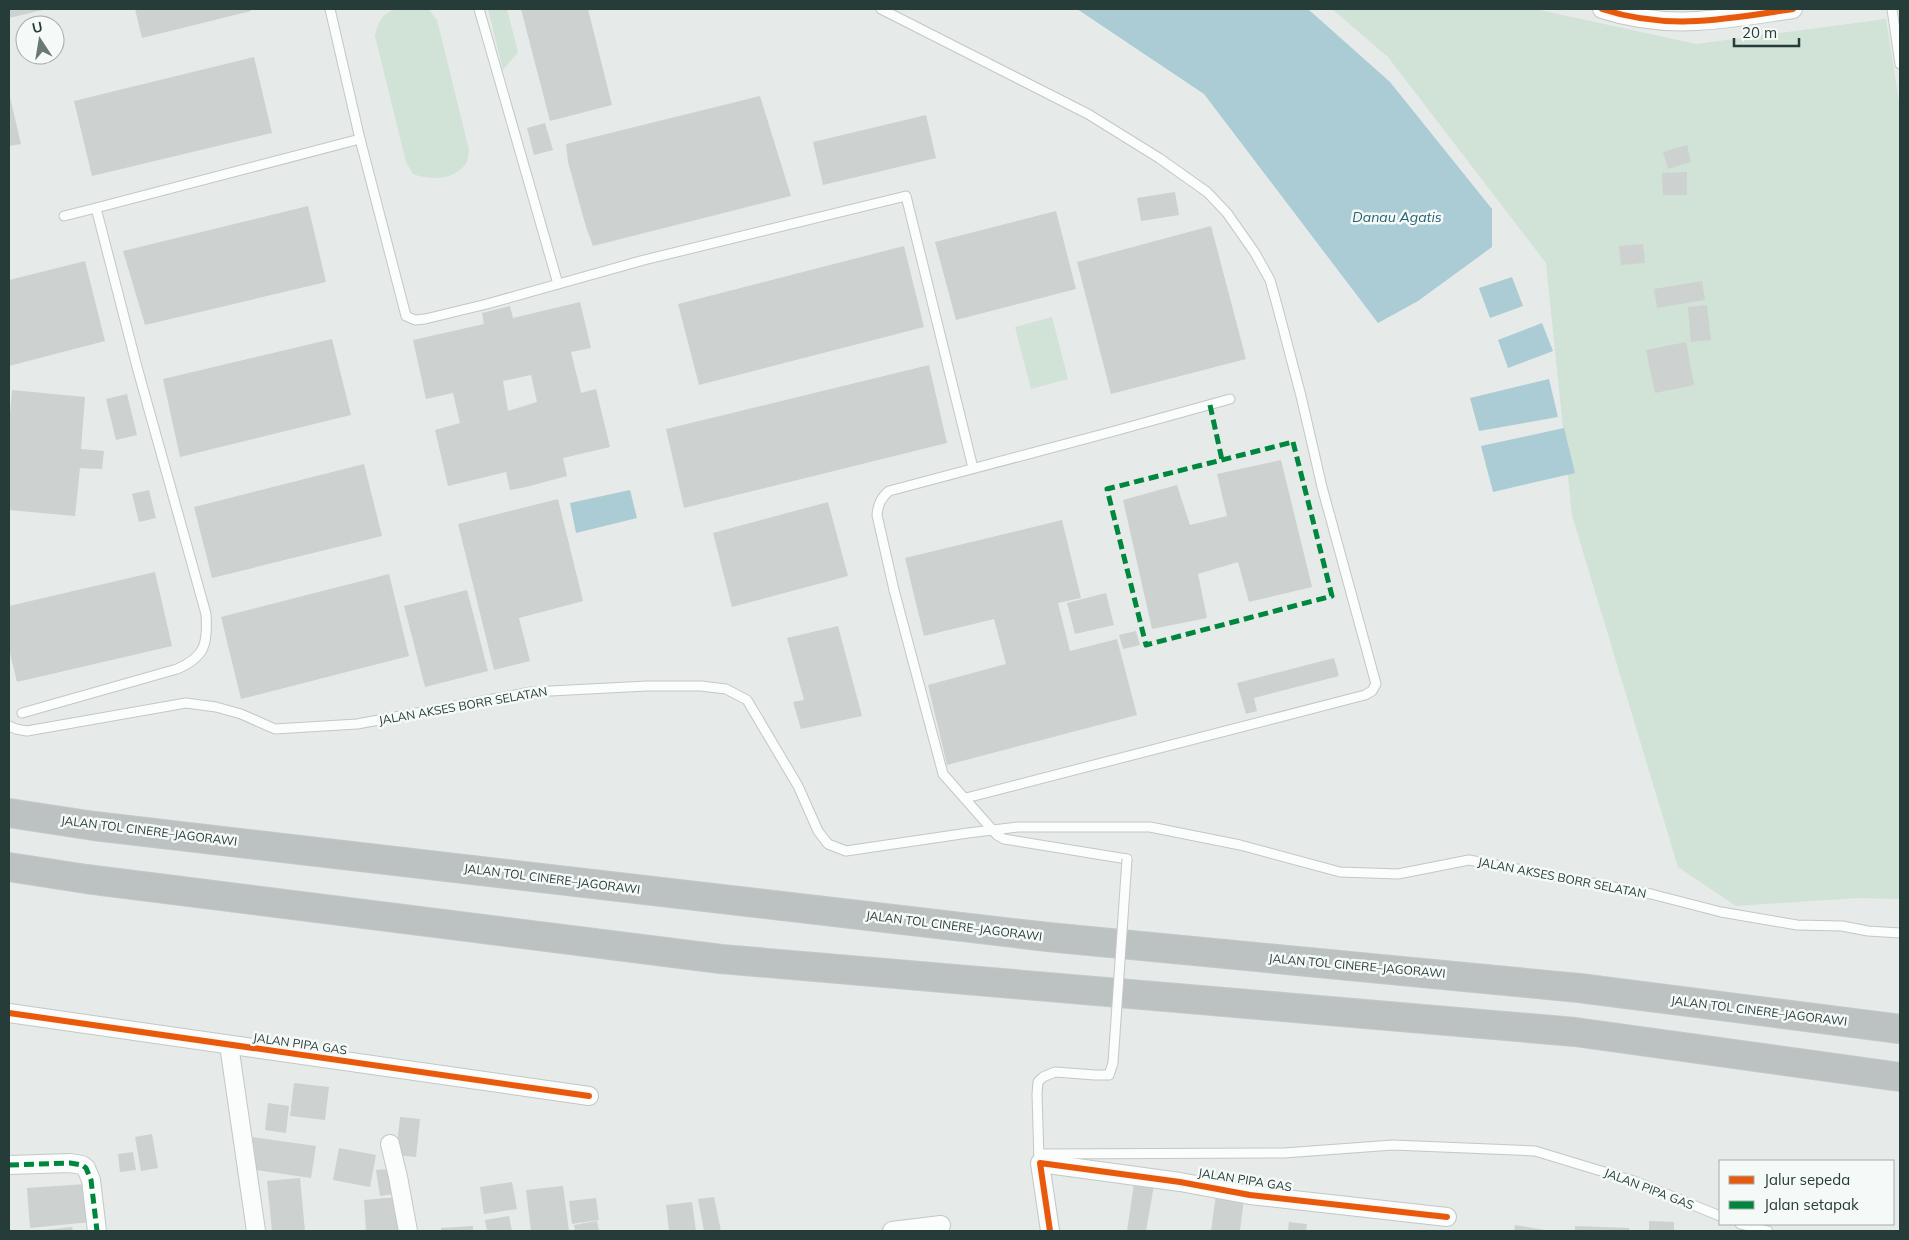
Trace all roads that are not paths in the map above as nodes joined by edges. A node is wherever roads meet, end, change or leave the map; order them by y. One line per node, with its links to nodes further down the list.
1 (330, 9): 8 (lane)
2 (480, 9): 11 (lane)
3 (881, 9): 16 (lane)
4 (1602, 9): 5 (street)
5 (1793, 9)
6 (1892, 9): 7 (lane)
7 (1900, 64)
8 (360, 139): 9 (lane); 11 (lane)
9 (96, 208): 10 (lane); 14 (lane)
10 (64, 216)
11 (558, 284): 13 (lane)
12 (1230, 399): 13 (lane)
13 (973, 468): 16 (lane)
14 (22, 713)
15 (9, 726): 18 (lane, JALAN AKSES BORR SELATAN)
16 (966, 798): 18 (lane)
17 (9, 813): 22 (highway, JALAN TOL CINERE–JAGORAWI)
18 (992, 829): 20 (lane, JALAN AKSES BORR SELATAN); 27 (lane, bridge)
19 (9, 866): 24 (highway)
20 (1900, 933)
21 (9, 1013): 23 (street, JALAN PIPA GAS)
22 (1900, 1029)
23 (229, 1045): 25 (street, JALAN PIPA GAS); 34 (street)
24 (1900, 1077)
25 (589, 1096)
26 (390, 1144): 35 (street)
27 (1039, 1159): 29 (lane, JALAN PIPA GAS); 30 (street, JALAN PIPA GAS); 37 (street)
28 (9, 1166): 33 (street)
29 (1719, 1216)
30 (1447, 1217)
31 (940, 1225): 36 (street)
32 (1744, 1225): 38 (lane)
33 (97, 1231)
34 (256, 1231)
35 (408, 1231)
36 (892, 1231)
37 (1050, 1231)
38 (1768, 1231)

